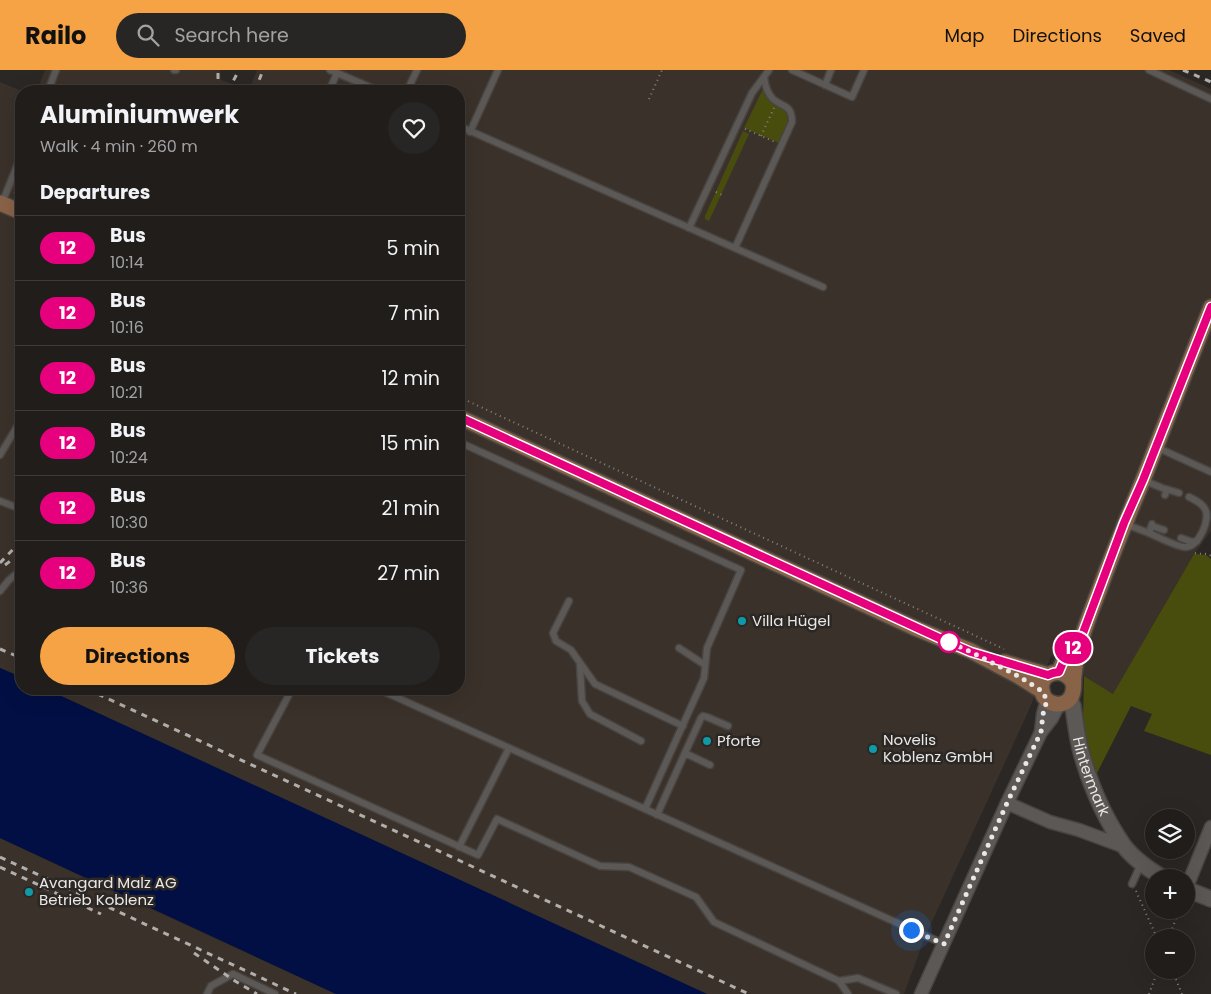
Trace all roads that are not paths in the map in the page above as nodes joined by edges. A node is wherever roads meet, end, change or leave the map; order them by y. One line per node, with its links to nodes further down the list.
1 (56, 70): 12 (lane)
2 (417, 70): 14 (lane)
3 (498, 70): 18 (lane)
4 (769, 70): 10 (lane)
5 (831, 70): 15 (lane)
6 (864, 70): 15 (lane)
7 (1149, 70): 16 (lane)
8 (334, 71): 11 (lane); 13 (lane)
9 (796, 71): 15 (lane)
10 (764, 77): 22 (lane); 23 (lane)
11 (361, 84)
12 (50, 85)
13 (330, 85)
14 (410, 85)
15 (825, 85)
16 (1211, 99)
17 (465, 129): 18 (lane)
18 (470, 132): 22 (lane)
19 (15, 170): 20 (lane)
20 (1, 204): 21 (main road)
21 (15, 210)
22 (690, 228): 23 (lane)
23 (735, 248): 24 (lane)
24 (823, 287)
25 (1211, 307): 29 (main road)
26 (465, 420): 47 (main road)
27 (15, 430): 30 (lane)
28 (465, 445): 49 (lane)
29 (1155, 446): 31 (lane); 32 (main road)
30 (0, 455)
31 (1211, 472)
32 (1143, 480): 33 (lane); 37 (main road)
33 (1179, 493)
34 (1189, 497): 41 (lane)
35 (0, 501): 36 (lane)
36 (15, 507)
37 (1124, 523): 39 (lane); 45 (main road)
38 (1164, 530): 39 (lane)
39 (1149, 533): 41 (lane)
40 (1181, 538): 41 (lane)
41 (1197, 541)
42 (15, 575): 43 (lane)
43 (0, 591)
44 (569, 601): 48 (lane)
45 (1083, 633): 50 (main road); 51 (main road)
46 (679, 648): 49 (lane)
47 (971, 652): 50 (main road); 54 (main road)
48 (580, 664): 55 (lane); 57 (lane)
49 (705, 665): 55 (lane)
50 (1054, 674): 51 (main road); 54 (main road)
51 (1073, 683): 54 (main road)
52 (289, 695): 65 (lane)
53 (391, 695): 58 (lane)
54 (1054, 699): 61 (street); 66 (street, Hintermark)
55 (683, 726): 62 (lane)
56 (728, 726): 59 (lane)
57 (642, 742)
58 (509, 748): 62 (lane); 65 (lane)
59 (684, 755): 60 (lane); 63 (lane)
60 (710, 765)
61 (1007, 803): 66 (street, Hintermark); 73 (street)
62 (645, 809): 63 (lane)
63 (657, 815): 73 (lane)
64 (1211, 827): 69 (street)
65 (460, 847): 74 (lane)
66 (1125, 848): 67 (street, Hintermark)
67 (1142, 863): 68 (street, Hintermark); 70 (lane)
68 (1150, 869)
69 (1194, 869)
70 (1132, 884)
71 (1195, 893): 72 (street)
72 (1211, 899)
73 (944, 944): 79 (street)
74 (839, 981): 77 (lane); 78 (lane)
75 (207, 994): 76 (lane)
76 (275, 994)
77 (848, 994)
78 (896, 994)
79 (921, 994)

